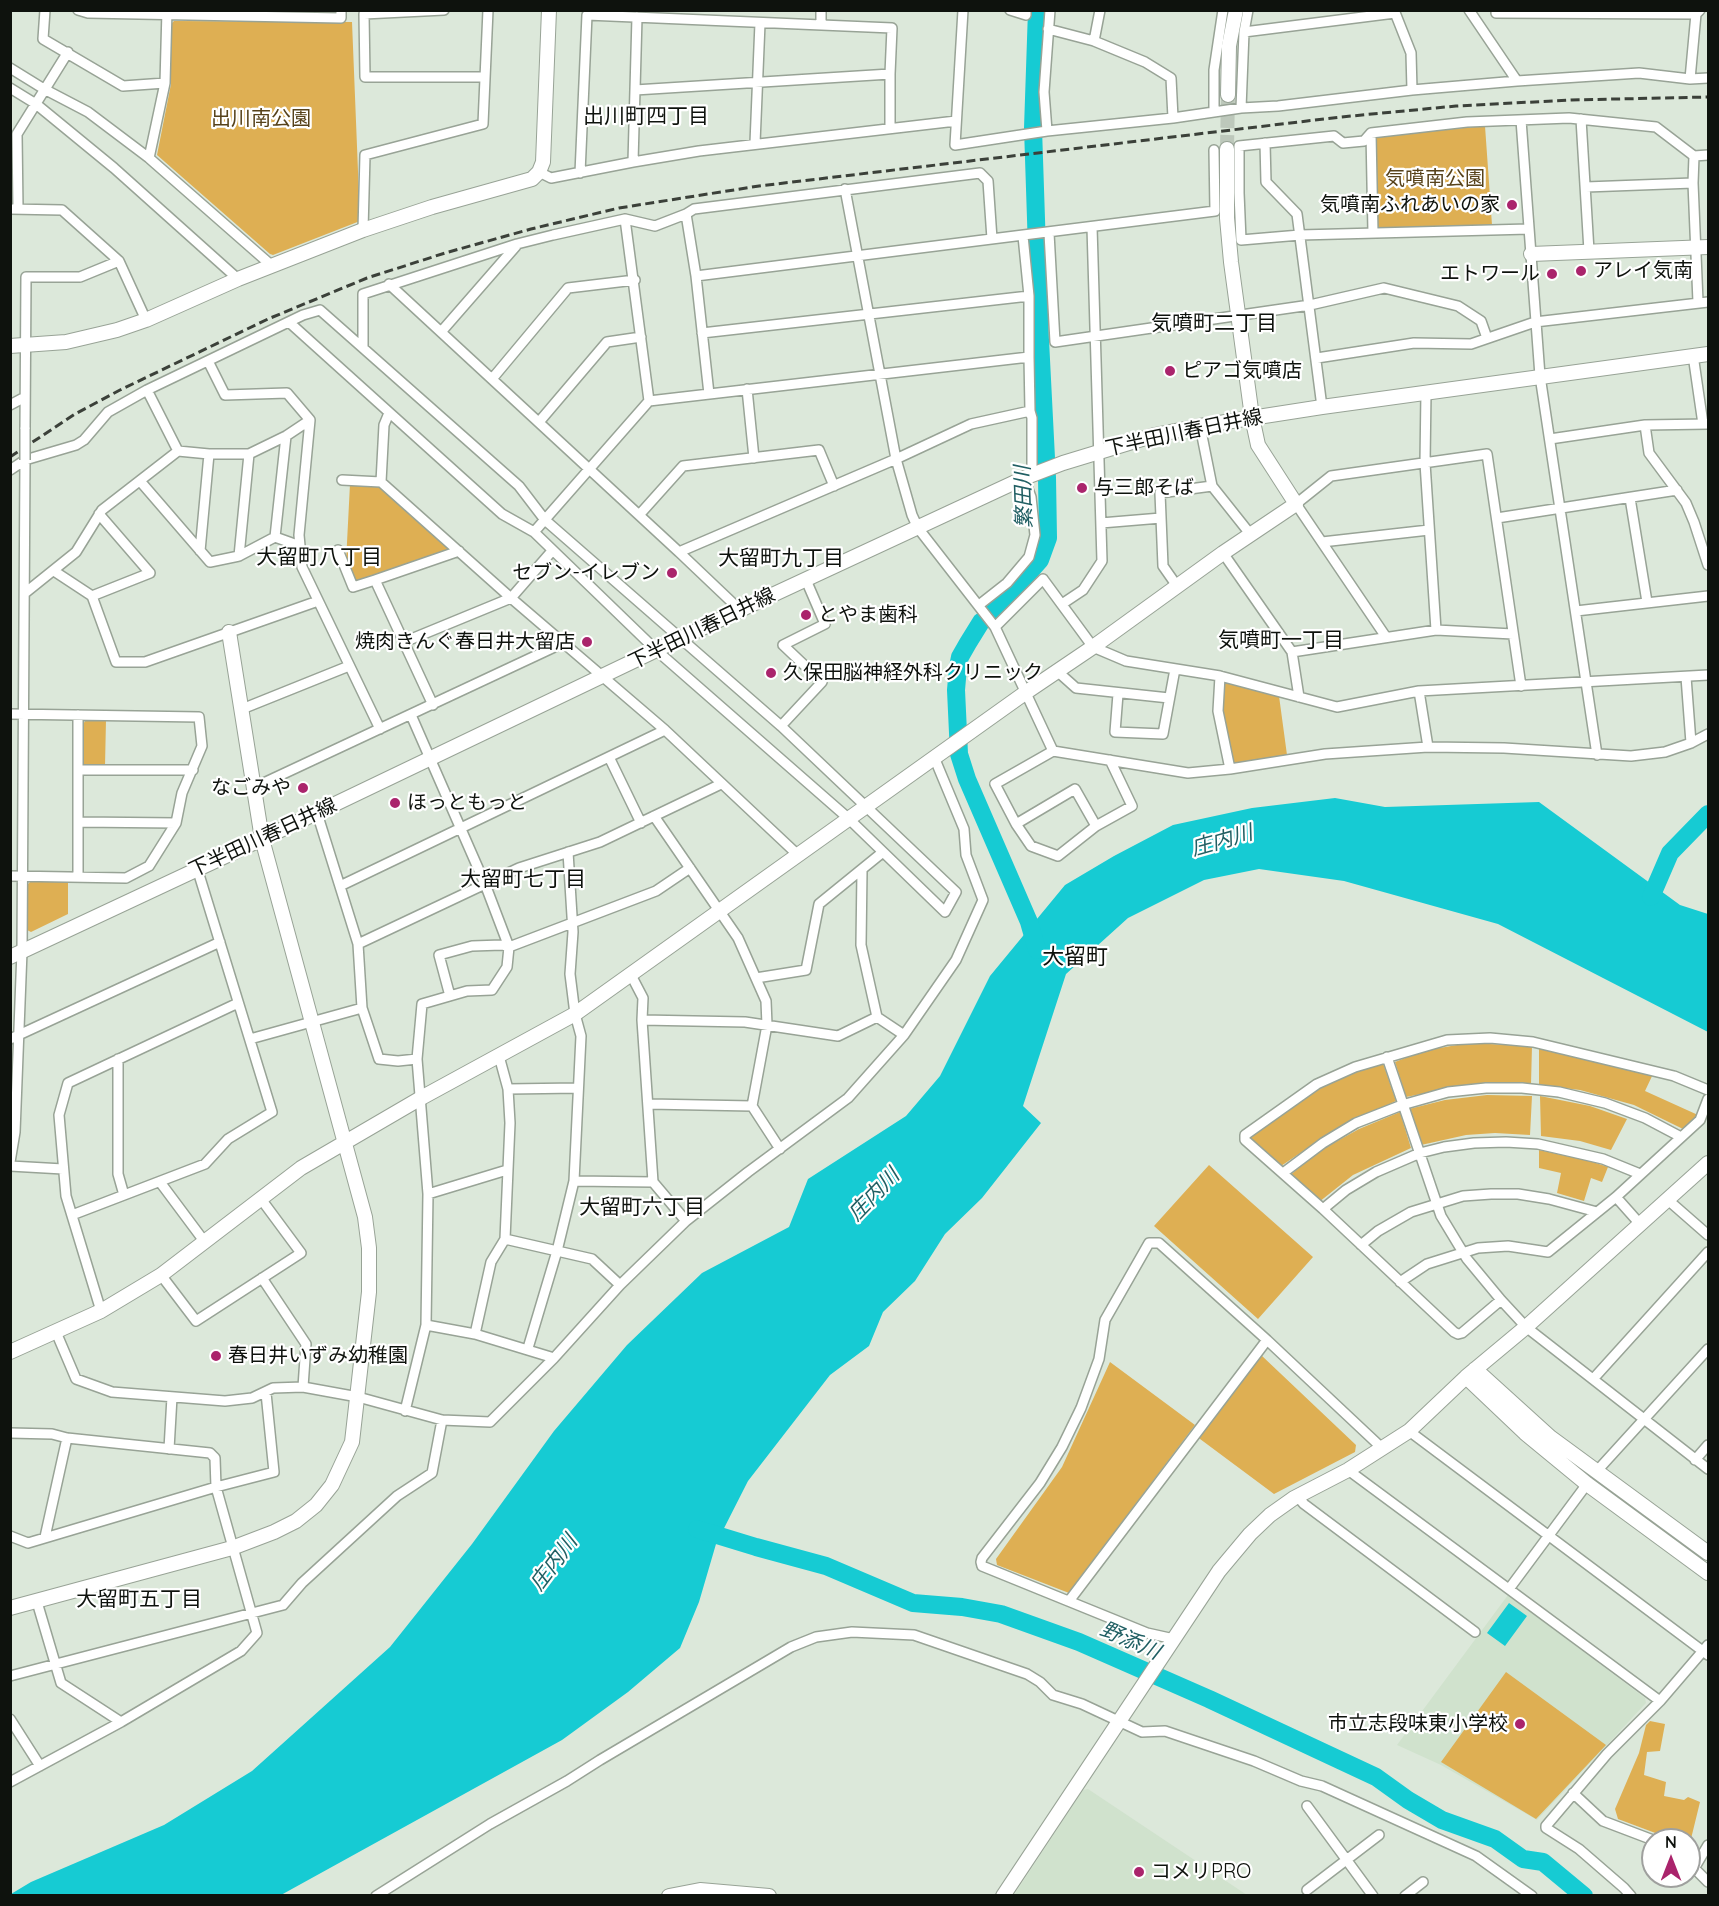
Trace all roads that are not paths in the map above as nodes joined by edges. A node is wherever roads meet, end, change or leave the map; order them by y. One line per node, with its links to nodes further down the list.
1 (45, 10): 30 (street)
2 (78, 10): 21 (street)
3 (341, 10): 21 (street)
4 (444, 10): 17 (street)
5 (488, 10): 33 (street)
6 (549, 10): 62 (street)
7 (821, 10): 26 (street)
8 (963, 10): 50 (street)
9 (1010, 10): 10 (street)
10 (1026, 10)
11 (1050, 10): 27 (street)
12 (1100, 10): 29 (street)
13 (1223, 10): 46 (street)
14 (1236, 10): 43 (street)
15 (1248, 10): 28 (street)
16 (1469, 10): 25 (street)
17 (425, 11): 33 (street)
18 (1395, 12): 28 (street); 42 (street)
19 (1496, 12): 20 (street); 25 (street)
20 (1698, 12): 35 (street)
21 (167, 13): 38 (street)
22 (688, 15): 23 (street); 24 (street)
23 (637, 17): 41 (street); 63 (street)
24 (760, 23): 26 (street); 37 (street)
25 (1479, 24): 36 (street)
26 (821, 25): 32 (street)
27 (1048, 29): 29 (street); 52 (street)
28 (1244, 32): 45 (street)
29 (1094, 41): 47 (street)
30 (68, 52): 38 (street); 40 (street)
31 (10, 68): 40 (street)
32 (890, 74): 37 (street); 51 (street)
33 (485, 77): 72 (street)
34 (1708, 78): 35 (street)
35 (1690, 79): 36 (street)
36 (1517, 81): 42 (street)
37 (758, 82): 41 (street); 55 (street)
38 (165, 83): 60 (street)
39 (10, 88): 44 (street)
40 (44, 89): 44 (street); 60 (street)
41 (635, 90): 61 (street)
42 (1412, 90): 45 (street)
43 (1228, 95)
44 (36, 104): 54 (street); 86 (street)
45 (1241, 108): 46 (street)
46 (1214, 112): 47 (street)
47 (1173, 118): 52 (street)
48 (1581, 119): 49 (street); 59 (street); 65 (street)
49 (1521, 120): 53 (street); 71 (street)
50 (956, 121): 51 (street); 52 (street)
51 (890, 128): 55 (street)
52 (1047, 131)
53 (1371, 133): 56 (street); 74 (street)
54 (14, 134): 67 (street)
55 (755, 143): 61 (street)
56 (1265, 143): 57 (street); 75 (street)
57 (1227, 148): 70 (street); 75 (street); 94 (street)
58 (1708, 155): 59 (street)
59 (1694, 156): 64 (street)
60 (149, 158): 84 (street)
61 (633, 162): 63 (street)
62 (539, 172): 63 (street); 72 (street)
63 (580, 172)
64 (1693, 183): 65 (street); 79 (street)
65 (1586, 187): 80 (street)
66 (845, 189): 68 (street); 77 (street); 82 (street)
67 (14, 209): 83 (street)
68 (686, 214): 69 (street); 85 (street)
69 (625, 219): 78 (street); 87 (street)
70 (1092, 227): 73 (street); 100 (street)
71 (1529, 229): 74 (street); 81 (street)
72 (363, 230): 84 (street)
73 (1049, 233): 76 (street); 100 (street)
74 (1372, 233): 75 (street)
75 (1300, 235): 92 (street)
76 (1023, 236): 77 (street); 89 (street)
77 (992, 239): 82 (street)
78 (517, 244): 88 (street); 98 (street)
79 (1702, 247): 80 (street); 90 (street)
80 (1589, 251): 81 (street)
81 (1531, 254): 97 (street)
82 (858, 256): 85 (street); 93 (street)
83 (119, 261): 95 (street); 103 (street)
84 (271, 265): 86 (street)
85 (696, 276): 99 (street)
86 (238, 279): 95 (street)
87 (634, 280): 101 (street); 112 (street)
88 (389, 284): 98 (street); 104 (street)
89 (1029, 296): 93 (street); 107 (street)
90 (1698, 302): 91 (street); 97 (street)
91 (1708, 302)
92 (1310, 305): 94 (street); 102 (street); 108 (street)
93 (869, 314): 99 (street); 110 (street)
94 (1238, 316): 100 (street); 123 (street)
95 (146, 320): 103 (street)
96 (290, 322): 104 (street); 109 (street); 122 (street)
97 (1536, 322): 102 (street); 111 (street)
98 (441, 332): 112 (street)
99 (702, 333): 116 (street)
100 (1095, 336): 132 (street)
101 (641, 337): 118 (street); 125 (street)
102 (1487, 338): 108 (street)
103 (18, 346): 117 (street)
104 (363, 347): 155 (street)
105 (1708, 354): 106 (street, 下半田川春日井線)
106 (1693, 355): 111 (street, 下半田川春日井線); 126 (street)
107 (1029, 357): 110 (street); 121 (street)
108 (1317, 358): 120 (street)
109 (208, 361): 114 (street); 124 (street)
110 (880, 374): 113 (street); 136 (street)
111 (1540, 376): 115 (street, 下半田川春日井線); 130 (street)
112 (492, 378): 125 (street)
113 (747, 389): 116 (street); 135 (street)
114 (147, 390): 131 (street); 137 (street)
115 (1426, 392): 120 (street, 下半田川春日井線); 138 (street)
116 (710, 394): 118 (street)
117 (25, 397): 119 (street); 137 (street, bridge)
118 (649, 401): 139 (street)
119 (10, 405)
120 (1322, 407): 123 (street, 下半田川春日井線)
121 (1030, 411): 136 (street); 141 (street)
122 (389, 413): 144 (street); 159 (street)
123 (1252, 417): 128 (street, 下半田川春日井線); 149 (street)
124 (310, 420): 129 (street); 163 (street)
125 (539, 422): 139 (street)
126 (1706, 424): 127 (street)
127 (1645, 425): 130 (street); 147 (street)
128 (1200, 426): 132 (street, 下半田川春日井線); 146 (street)
129 (285, 436): 134 (street); 161 (street)
130 (1550, 439): 150 (street)
131 (178, 451): 133 (street); 143 (street)
132 (1099, 451): 141 (street, 下半田川春日井線); 156 (street)
133 (209, 454): 134 (street); 165 (street)
134 (249, 454): 170 (street)
135 (754, 458): 145 (street); 152 (street)
136 (896, 459): 145 (street); 157 (street)
137 (25, 460): 140 (street); 176 (street)
138 (1425, 463): 149 (street); 154 (street); 158 (street)
139 (590, 469): 152 (street); 155 (street)
140 (10, 470)
141 (1029, 476): 157 (street, 下半田川春日井線); 183 (street)
142 (342, 480): 144 (street)
143 (140, 481): 151 (street); 165 (street)
144 (381, 482): 166 (street)
145 (834, 486): 168 (street)
146 (1212, 486): 153 (street); 160 (street)
147 (1677, 490): 148 (street); 171 (street)
148 (1630, 498): 150 (street); 181 (street)
149 (1296, 504): 160 (street); 162 (street)
150 (1560, 508): 154 (street); 185 (street)
151 (99, 514): 172 (street); 177 (street)
152 (640, 514): 168 (street)
153 (1161, 518): 156 (street); 175 (street)
154 (1497, 518): 189 (street)
155 (545, 520): 159 (street); 191 (street)
156 (1101, 523): 182 (street)
157 (918, 528): 174 (street, 下半田川春日井線); 183 (street)
158 (1429, 530): 162 (street); 187 (street)
159 (534, 532): 167 (street)
160 (1251, 534): 169 (street)
161 (274, 537): 163 (street); 170 (street)
162 (1322, 542): 190 (street)
163 (300, 546): 180 (street)
164 (338, 550): 173 (street)
165 (200, 551): 170 (street)
166 (459, 551): 173 (street); 179 (street)
167 (552, 551): 179 (street); 195 (street)
168 (679, 552): 184 (street)
169 (1223, 553): 175 (street); 196 (street)
170 (239, 556)
171 (1708, 560)
172 (54, 571): 176 (street); 177 (street)
173 (375, 580): 192 (street)
174 (806, 580): 184 (street, 下半田川春日井線); 217 (street)
175 (1178, 586): 194 (street)
176 (25, 593): 214 (street)
177 (92, 596): 188 (street)
178 (1708, 596): 181 (street)
179 (511, 598): 192 (street); 193 (street)
180 (318, 601): 188 (street); 197 (street)
181 (1647, 602): 185 (street)
182 (1062, 604): 186 (street); 194 (street)
183 (979, 605): 186 (street)
184 (740, 610): 191 (street, 下半田川春日井線)
185 (1576, 611): 204 (street)
186 (995, 626): 207 (street)
187 (1436, 630): 189 (street); 190 (street)
188 (229, 633): 212 (street)
189 (1514, 634): 205 (street)
190 (1386, 637): 196 (street)
191 (681, 638): 195 (street, 下半田川春日井線); 217 (street)
192 (404, 642): 211 (street)
193 (563, 643): 202 (street); 211 (street)
194 (1093, 647): 198 (street); 199 (street)
195 (656, 650): 202 (street, 下半田川春日井線); 237 (street)
196 (1292, 652): 209 (street)
197 (349, 666): 212 (street); 218 (street)
198 (1174, 669): 201 (street); 210 (street)
199 (1058, 671): 207 (street); 208 (street)
200 (1708, 675): 203 (street)
201 (1220, 676): 209 (street); 229 (street)
202 (604, 677): 219 (street); 227 (street, 下半田川春日井線)
203 (1686, 677): 204 (street); 221 (street)
204 (1586, 683): 205 (street); 224 (street)
205 (1521, 686): 206 (street)
206 (1419, 691): 209 (street); 222 (street)
207 (1025, 693): 223 (street); 226 (street)
208 (1118, 694): 210 (street); 210 (street)
209 (1299, 697)
210 (1169, 698)
211 (433, 705): 215 (street)
212 (242, 710): 233 (street)
213 (10, 714): 214 (street)
214 (25, 714): 216 (street); 252 (street)
215 (411, 715): 218 (street); 227 (street)
216 (78, 716): 230 (street); 231 (street)
217 (781, 726): 234 (street)
218 (380, 729): 233 (street)
219 (665, 730): 225 (street); 232 (street)
220 (1708, 734): 221 (street)
221 (1691, 743): 224 (street)
222 (1428, 747): 224 (street); 229 (street)
223 (1053, 751): 228 (street); 241 (street)
224 (1597, 755)
225 (609, 757): 240 (street); 243 (street)
226 (935, 757): 234 (street); 272 (street)
227 (430, 758): 235 (street, 下半田川春日井線); 243 (street)
228 (1110, 760): 229 (street); 242 (street)
229 (1230, 769)
230 (79, 770): 231 (street); 238 (street)
231 (193, 770): 239 (street)
232 (721, 784): 236 (street); 247 (street)
233 (253, 788): 244 (street)
234 (865, 806): 237 (street); 246 (street)
235 (317, 813): 244 (street, 下半田川春日井線); 255 (street)
236 (654, 816): 240 (street); 249 (street)
237 (848, 818): 246 (street); 247 (street)
238 (79, 822): 239 (street); 253 (street)
239 (176, 823): 253 (street)
240 (641, 823): 245 (street)
241 (1016, 824): 242 (street); 242 (street)
242 (1096, 826)
243 (461, 828): 254 (street); 255 (street)
244 (262, 839): 248 (street, 下半田川春日井線); 270 (street)
245 (568, 852): 254 (street); 257 (street)
246 (883, 852): 250 (street)
247 (798, 855): 256 (street)
248 (197, 868): 258 (street); 261 (street, 下半田川春日井線)
249 (690, 868): 256 (street); 257 (street)
250 (862, 871): 263 (street); 268 (street)
251 (10, 876): 252 (street)
252 (23, 876): 253 (street); 261 (street)
253 (78, 877)
254 (485, 884): 259 (street); 260 (street)
255 (340, 886): 259 (street)
256 (719, 912): 262 (street); 263 (street)
257 (572, 923): 260 (street); 267 (street)
258 (220, 942): 265 (street); 273 (street)
259 (358, 944): 266 (street)
260 (509, 947): 264 (street); 264 (street)
261 (16, 954): 273 (street)
262 (632, 975): 267 (street); 269 (street)
263 (756, 978): 271 (street)
264 (450, 996): 278 (street)
265 (238, 1003): 274 (street); 277 (street)
266 (362, 1008): 270 (street); 278 (street)
267 (575, 1014): 275 (street); 279 (street)
268 (877, 1017): 271 (street); 272 (street)
269 (642, 1020): 271 (street); 284 (street)
270 (312, 1022): 274 (street); 288 (street)
271 (767, 1024): 286 (street)
272 (904, 1035): 289 (street)
273 (15, 1037): 292 (street)
274 (250, 1039): 298 (street)
275 (499, 1056): 280 (street); 282 (street)
276 (1387, 1057): 281 (street); 285 (street); 295 (street)
277 (118, 1059): 293 (street); 301 (street)
278 (417, 1059): 282 (street)
279 (578, 1088): 280 (street); 297 (street)
280 (507, 1089): 294 (street)
281 (1708, 1090)
282 (422, 1098): 288 (street); 300 (street)
283 (1708, 1099): 287 (street)
284 (649, 1104): 286 (street); 299 (street)
285 (1402, 1105): 287 (street); 290 (street); 295 (street)
286 (752, 1106): 289 (street)
287 (1681, 1137): 296 (street)
288 (345, 1142): 303 (street); 338 (street)
289 (780, 1149): 309 (street)
290 (1420, 1153): 296 (street); 305 (street); 306 (street)
291 (1708, 1163): 304 (street)
292 (10, 1164): 293 (street)
293 (63, 1169): 308 (street)
294 (507, 1170): 300 (street); 312 (street)
295 (1283, 1173): 306 (street)
296 (1640, 1174): 302 (street)
297 (574, 1181): 299 (street); 315 (street)
298 (160, 1182): 301 (street); 313 (street)
299 (653, 1182): 309 (street)
300 (428, 1194): 324 (street)
301 (124, 1195): 308 (street)
302 (1616, 1197): 307 (street); 310 (street)
303 (261, 1198): 313 (street); 319 (street)
304 (1668, 1200): 310 (street); 311 (street)
305 (1438, 1204): 307 (street); 314 (street); 316 (street)
306 (1323, 1209): 314 (street)
307 (1597, 1212): 316 (street)
308 (72, 1215): 323 (street)
309 (686, 1221): 321 (street)
310 (1640, 1224): 325 (street)
311 (1708, 1235)
312 (505, 1239): 315 (street); 327 (street)
313 (204, 1241): 318 (street)
314 (1361, 1245): 320 (street)
315 (558, 1251): 321 (street); 329 (street)
316 (1463, 1252): 320 (street); 322 (street)
317 (1708, 1252): 334 (street)
318 (161, 1275): 319 (street); 323 (street)
319 (262, 1278): 335 (street)
320 (1400, 1282): 322 (street)
321 (620, 1285): 332 (street)
322 (1501, 1300): 325 (street)
323 (101, 1311): 326 (street)
324 (426, 1325): 327 (street); 339 (street)
325 (1526, 1327): 333 (street); 334 (street)
326 (56, 1332): 331 (street); 337 (street)
327 (475, 1334): 329 (street)
328 (1267, 1340): 347 (street); 362 (street); 362 (street)
329 (528, 1348): 332 (street)
330 (1708, 1349): 341 (street)
331 (10, 1352)
332 (554, 1358): 340 (street)
333 (1470, 1373): 342 (street); 351 (street); 352 (street)
334 (1594, 1378): 341 (street)
335 (303, 1387): 336 (street); 338 (street)
336 (266, 1393): 337 (street); 353 (street)
337 (172, 1397): 346 (street)
338 (358, 1397): 339 (street); 358 (street)
339 (405, 1411): 340 (street)
340 (442, 1420): 365 (street)
341 (1644, 1420): 348 (street); 351 (street)
342 (1409, 1431): 347 (street); 355 (street)
343 (10, 1433): 344 (street)
344 (67, 1438): 346 (street); 357 (street)
345 (1708, 1445): 348 (street)
346 (170, 1449): 353 (street)
347 (1383, 1449): 350 (street)
348 (1695, 1460): 349 (street)
349 (1708, 1469)
350 (1348, 1470): 354 (street); 361 (street)
351 (1596, 1472): 359 (street)
352 (1587, 1484): 355 (street); 360 (street)
353 (216, 1487): 357 (street); 358 (street)
354 (1298, 1496): 366 (street); 367 (street)
355 (1547, 1535): 361 (street); 368 (street)
356 (10, 1536): 357 (street)
357 (45, 1537)
358 (232, 1548): 363 (street); 365 (street)
359 (1708, 1553)
360 (1708, 1573)
361 (1509, 1589): 371 (street)
362 (1070, 1601): 367 (street)
363 (37, 1602): 364 (street); 369 (street)
364 (10, 1608)
365 (252, 1613): 369 (street); 374 (street)
366 (1475, 1632)
367 (1174, 1639): 372 (street)
368 (1707, 1650): 371 (street)
369 (54, 1664): 370 (street); 374 (street)
370 (10, 1676)
371 (1660, 1701): 377 (street)
372 (1123, 1715): 384 (street); 387 (street); 390 (street)
373 (10, 1719): 375 (street)
374 (122, 1722): 375 (street)
375 (40, 1766): 376 (street)
376 (10, 1782)
377 (1573, 1793): 380 (street); 391 (street)
378 (1307, 1806): 381 (street)
379 (1379, 1834): 381 (street)
380 (1641, 1835)
381 (1346, 1859): 383 (street); 388 (street)
382 (1423, 1882): 389 (street)
383 (1307, 1890)
384 (376, 1896)
385 (669, 1896): 386 (street)
386 (769, 1896)
387 (1003, 1896)
388 (1373, 1896)
389 (1405, 1896)
390 (1532, 1896)
391 (1630, 1896)

